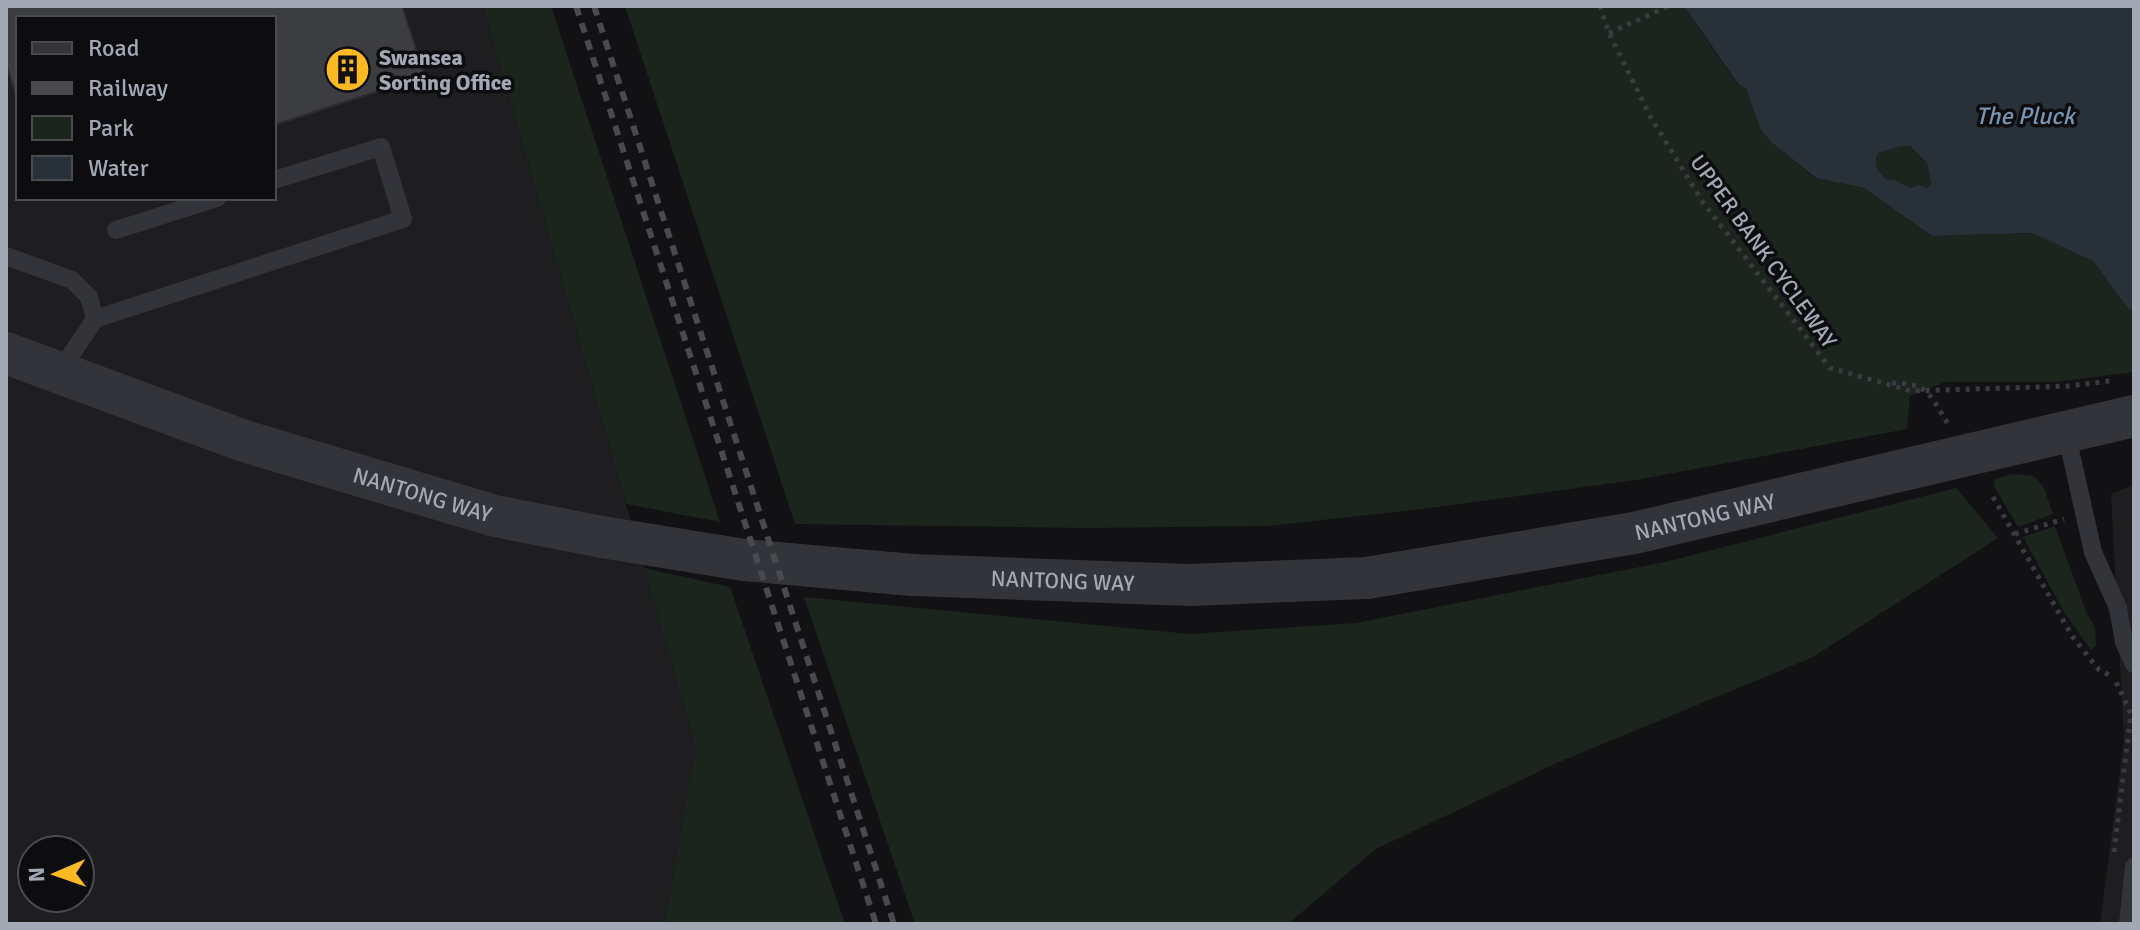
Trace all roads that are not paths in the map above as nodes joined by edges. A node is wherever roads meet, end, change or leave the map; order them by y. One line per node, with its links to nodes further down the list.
1 (276, 179): 5 (lane)
2 (211, 200): 3 (lane)
3 (116, 230)
4 (6, 256): 5 (lane)
5 (95, 319): 7 (lane)
6 (6, 353): 7 (street, NANTONG WAY)
7 (58, 374): 9 (street, NANTONG WAY)
8 (2128, 398): 9 (street, NANTONG WAY)
9 (2066, 432): 10 (lane)
10 (2129, 671)
11 (2134, 867): 12 (lane)
12 (2134, 874): 13 (lane)
13 (2128, 924)

